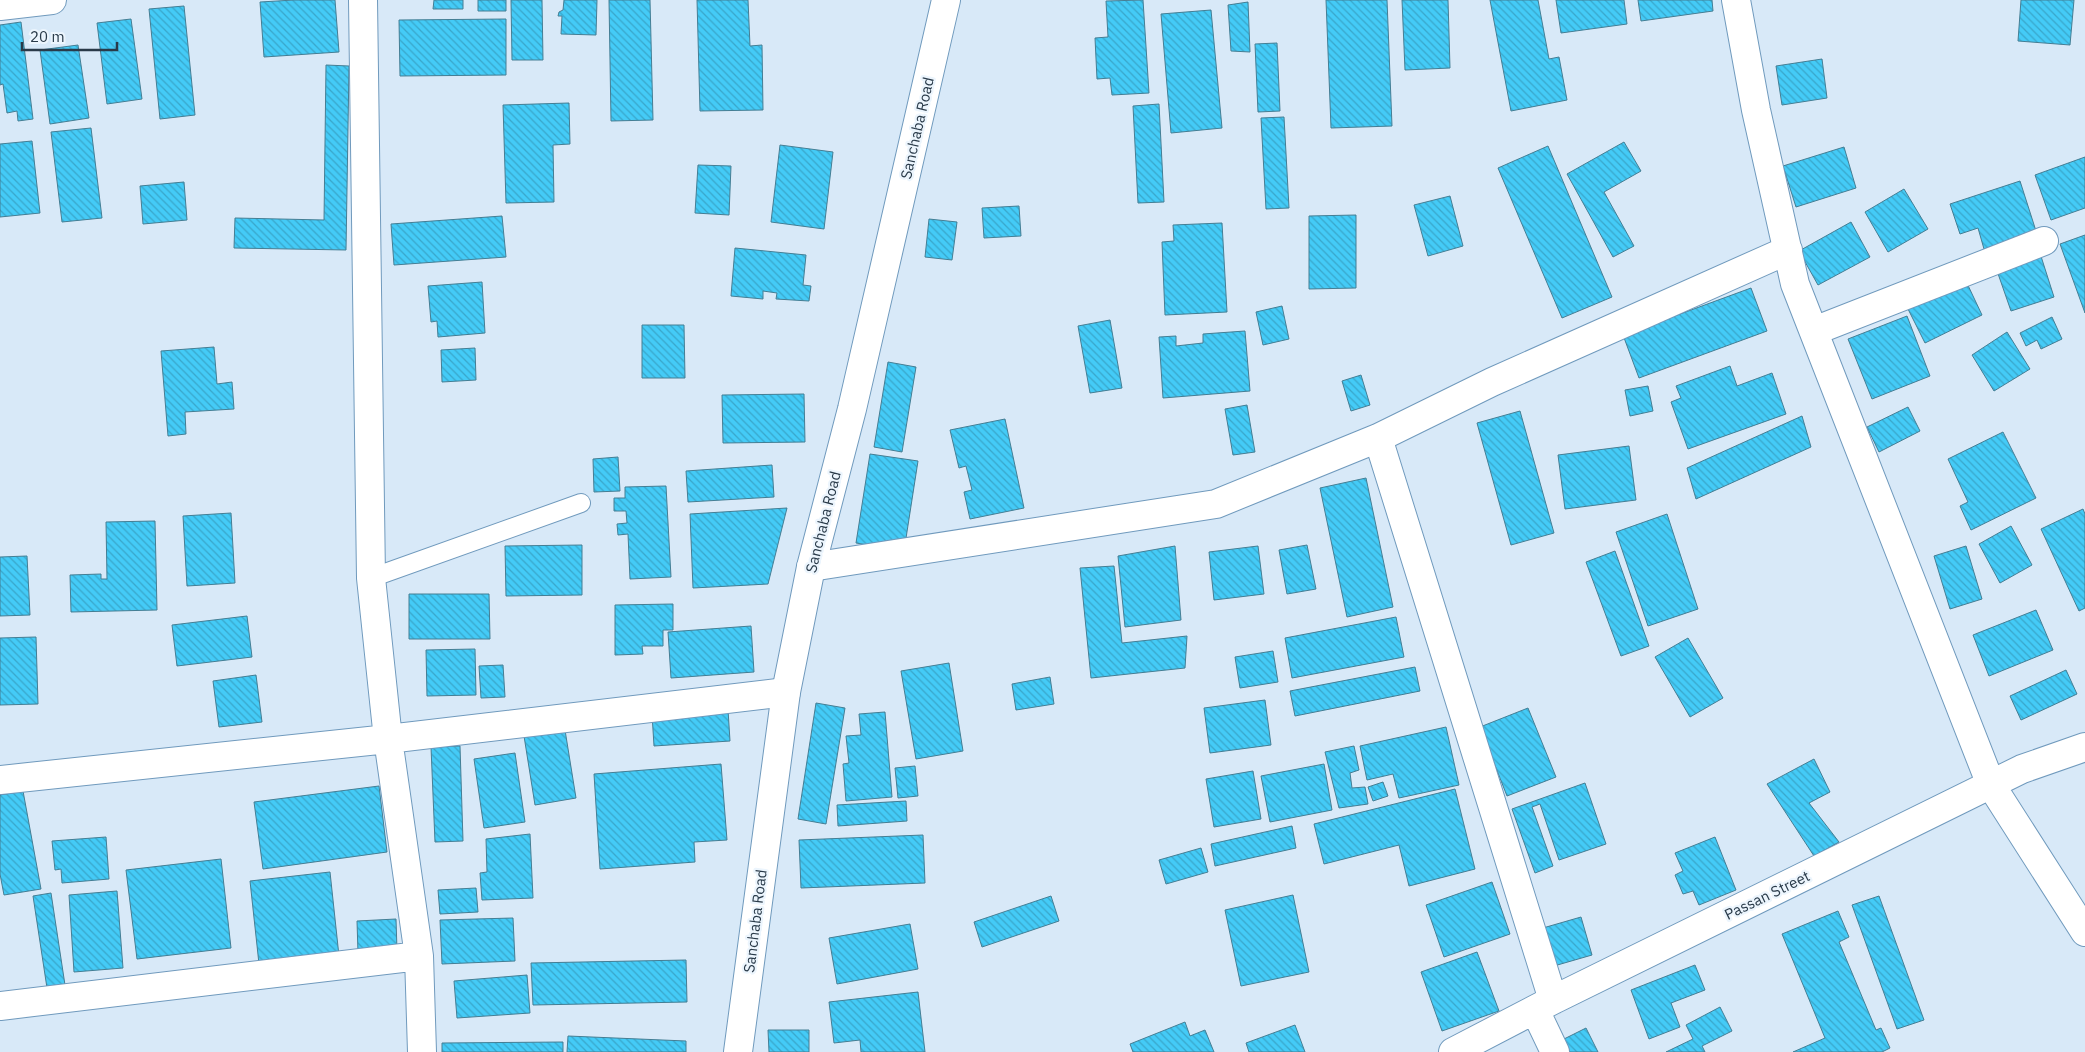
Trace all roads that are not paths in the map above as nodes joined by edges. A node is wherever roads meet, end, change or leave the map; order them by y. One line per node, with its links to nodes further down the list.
1 (52, 0): 5 (street)
2 (363, 0): 12 (street)
3 (946, 0): 11 (street, Sanchaba Road)
4 (1736, 0): 7 (street)
5 (0, 6)
6 (2044, 241): 8 (street)
7 (1788, 250): 8 (street); 9 (street)
8 (1814, 331): 17 (street)
9 (1378, 438): 11 (street); 20 (street)
10 (581, 502): 12 (lane)
11 (811, 568): 13 (street, Sanchaba Road)
12 (371, 578): 14 (street)
13 (786, 692): 14 (street); 23 (street, Sanchaba Road)
14 (388, 738): 16 (street); 19 (street)
15 (2085, 747): 17 (street, Passan Street)
16 (0, 780)
17 (1991, 785): 18 (street); 20 (street, Passan Street)
18 (2085, 932)
19 (419, 956): 21 (street); 22 (street)
20 (1544, 1005): 24 (street, Passan Street); 25 (street)
21 (0, 1006)
22 (422, 1052)
23 (738, 1052)
24 (1453, 1052)
25 (1555, 1052)

